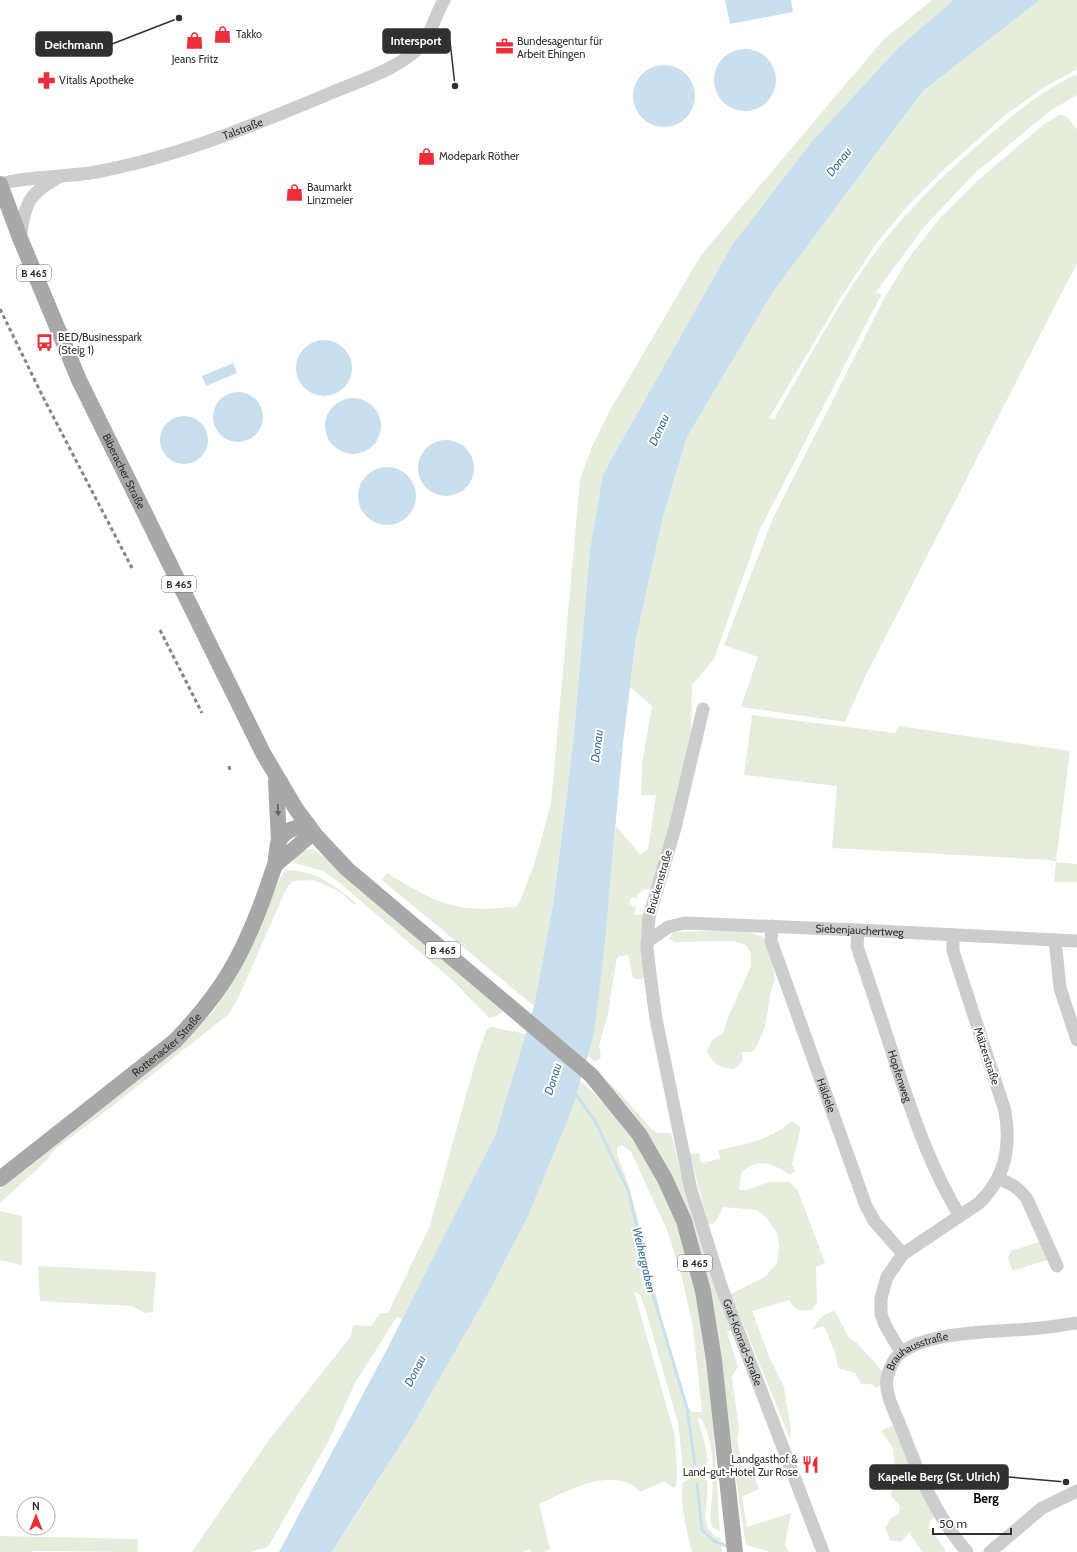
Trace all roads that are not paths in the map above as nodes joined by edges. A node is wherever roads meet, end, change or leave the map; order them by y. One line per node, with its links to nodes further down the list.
1 (444, 0): 2 (street, Talstraße)
2 (58, 178): 3 (street, Talstraße); 4 (street)
3 (0, 184): 4 (main road, Biberacher Straße / B 465)
4 (20, 238): 6 (main road, Biberacher Straße / B 465)
5 (703, 709): 15 (street, Brückenstraße)
6 (276, 779): 7 (main road, B 465); 8 (main road, Rottenacker Straße, one-way to 8)
7 (310, 829): 8 (main road); 9 (main road, Rottenacker Straße); 26 (main road, B 465)
8 (279, 841): 9 (main road, Rottenacker Straße)
9 (275, 865): 18 (main road, Rottenacker Straße)
10 (772, 926): 11 (street, Siebenjauchertweg); 15 (street, Siebenjauchertweg); 21 (street, Häldele)
11 (858, 930): 12 (street, Siebenjauchertweg); 20 (street, Hopfenweg)
12 (953, 935): 13 (street, Siebenjauchertweg); 19 (street, Mälzerstraße)
13 (1055, 940): 14 (street, Siebenjauchertweg); 16 (street)
14 (1077, 941)
15 (648, 942): 17 (street, Brückenstraße)
16 (1077, 1040)
17 (678, 1127): 27 (street, Graf-Konrad-Straße)
18 (0, 1179)
19 (999, 1179): 20 (street, Mälzerstraße); 22 (street)
20 (960, 1216): 21 (street, Mälzerstraße)
21 (903, 1254): 24 (street, Mälzerstraße)
22 (1057, 1266)
23 (1077, 1323): 24 (street, Brauhausstraße)
24 (901, 1352): 28 (street, Brauhausstraße)
25 (1077, 1491): 29 (street)
26 (735, 1552)
27 (823, 1552)
28 (967, 1552)
29 (990, 1552)

